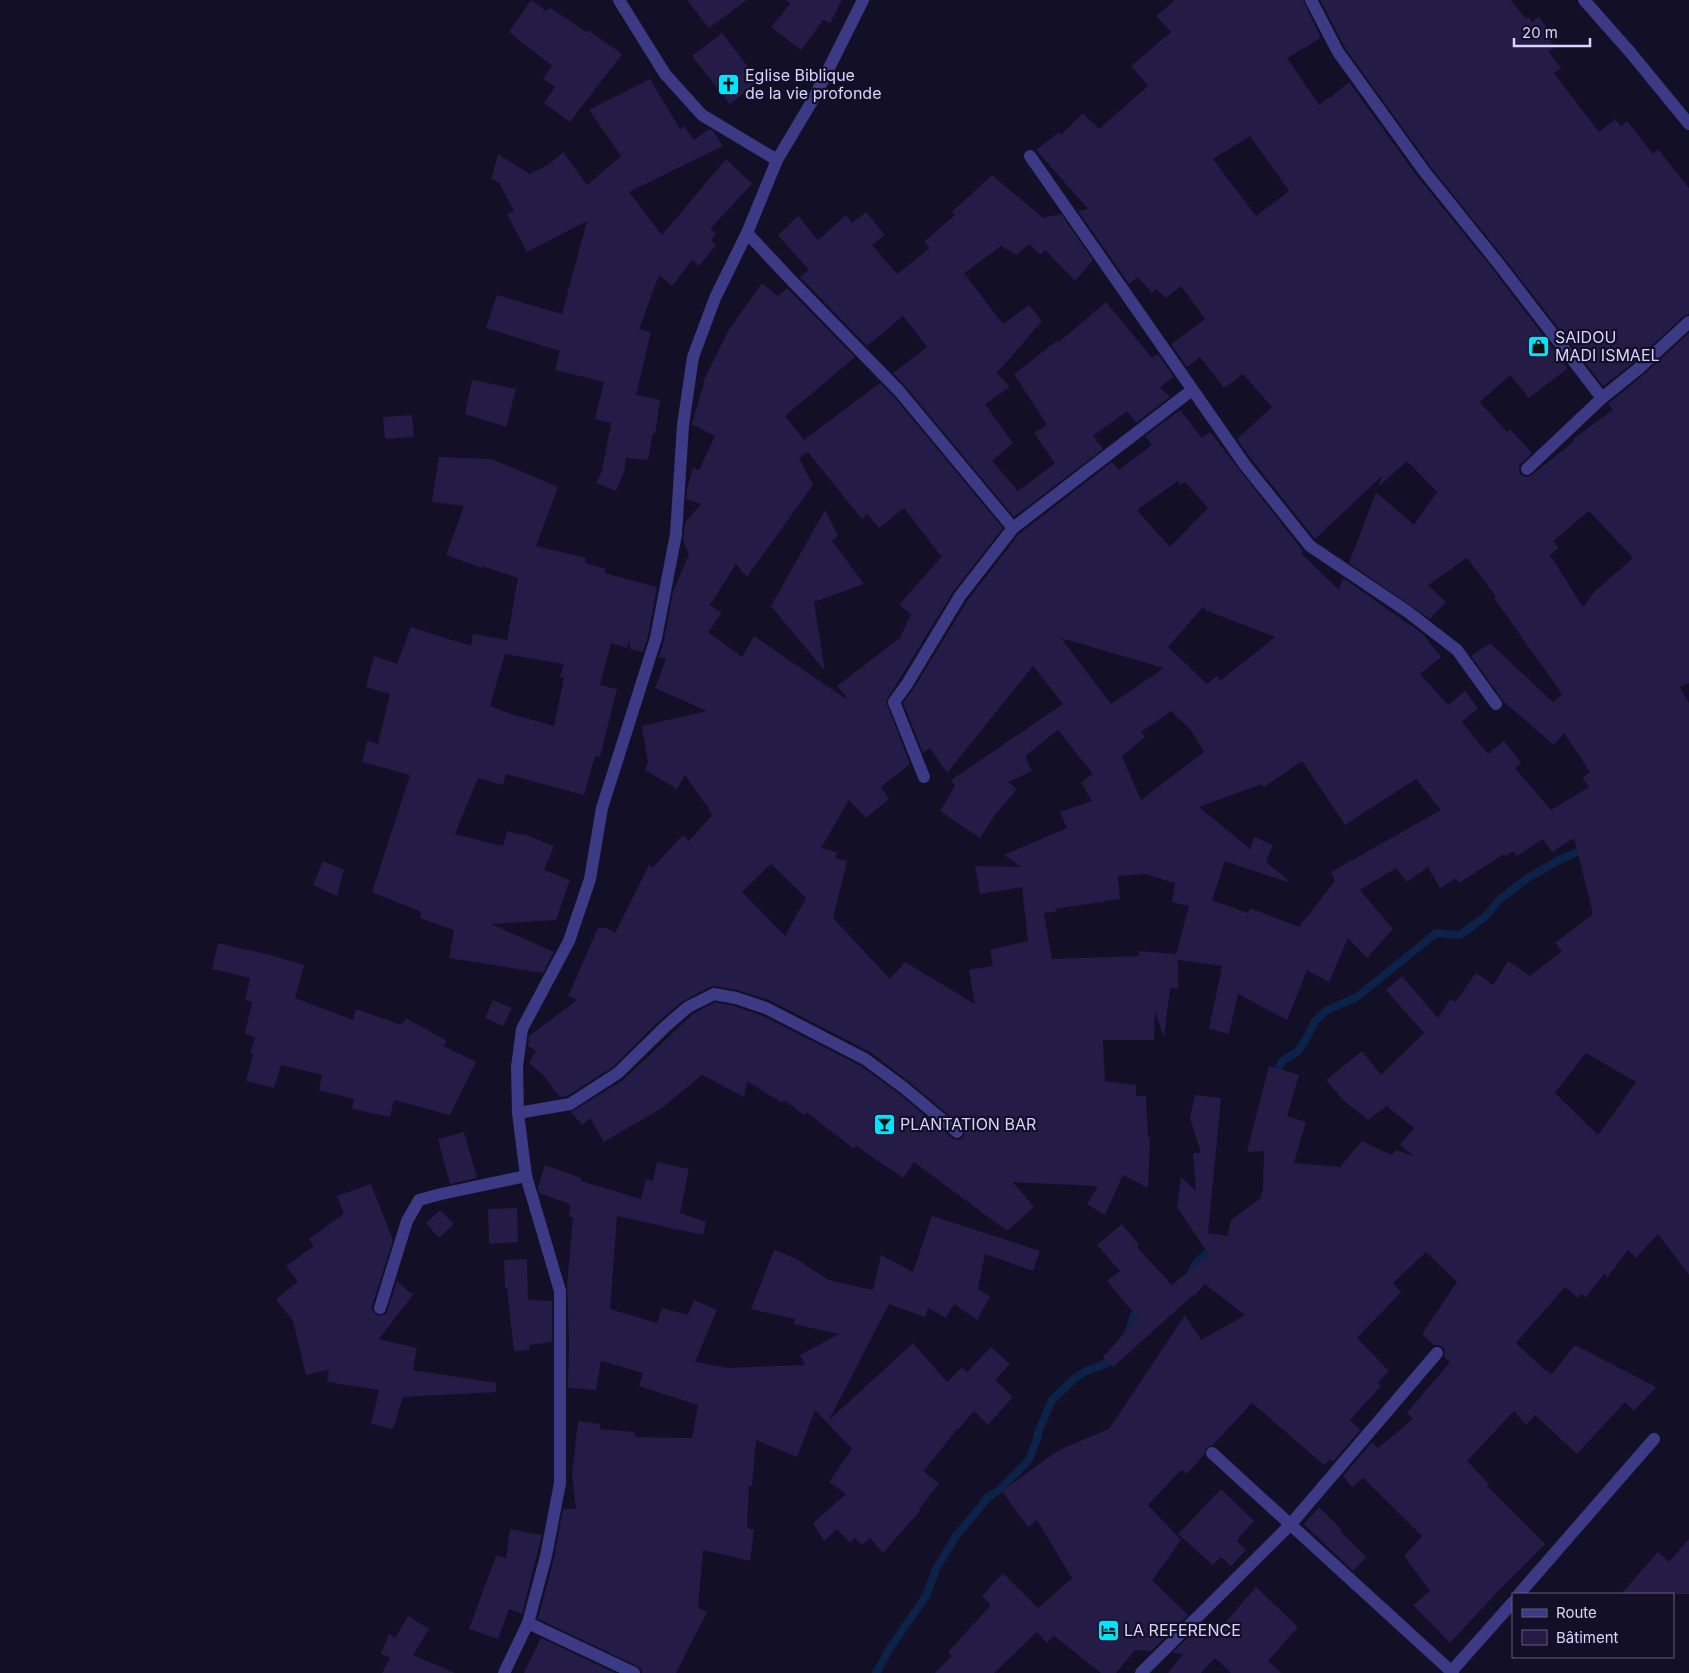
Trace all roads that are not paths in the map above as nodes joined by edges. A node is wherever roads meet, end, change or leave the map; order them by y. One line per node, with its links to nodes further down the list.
1 (619, 0): 7 (street)
2 (863, 0): 7 (street)
3 (1310, 0): 11 (street)
4 (1584, 0): 5 (street)
5 (1689, 124)
6 (1030, 156): 10 (street)
7 (777, 160): 8 (street)
8 (747, 233): 13 (street); 16 (street)
9 (1689, 322): 11 (street)
10 (1192, 390): 13 (street); 14 (street)
11 (1602, 398): 12 (street)
12 (1527, 470)
13 (1013, 528): 15 (street)
14 (1496, 704)
15 (924, 777)
16 (518, 1112): 17 (street); 18 (street)
17 (957, 1132)
18 (526, 1176): 19 (street); 26 (street)
19 (380, 1308)
20 (1438, 1352): 23 (street)
21 (1654, 1440): 24 (street)
22 (1212, 1453): 23 (street)
23 (1290, 1525): 29 (street); 30 (street)
24 (1520, 1593)
25 (1512, 1603): 30 (street)
26 (528, 1623): 27 (street); 28 (street)
27 (504, 1673)
28 (634, 1673)
29 (1141, 1673)
30 (1452, 1673)

